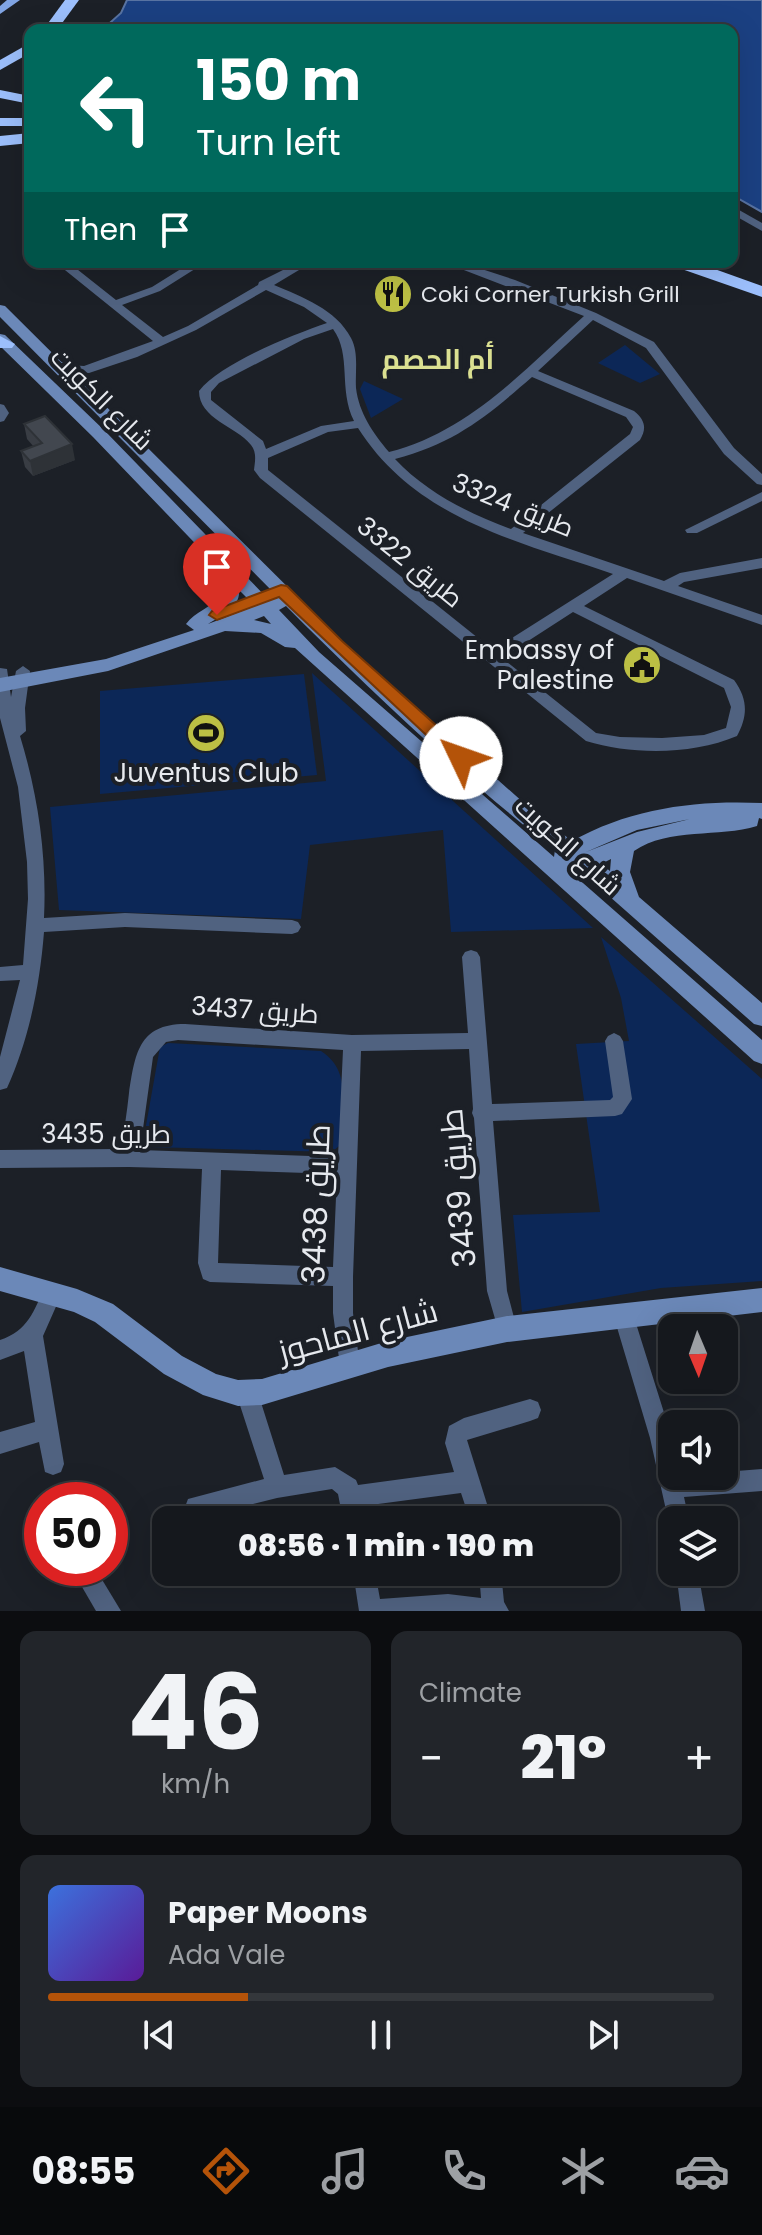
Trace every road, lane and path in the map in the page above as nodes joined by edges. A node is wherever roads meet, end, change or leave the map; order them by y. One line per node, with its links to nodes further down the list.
1 (14, 0): 3 (main road)
2 (72, 1): 4 (highway)
3 (0, 11)
4 (55, 24)
5 (24, 51): 6 (highway)
6 (0, 66)
7 (0, 94): 8 (highway)
8 (24, 99)
9 (0, 106): 10 (highway)
10 (24, 107)
11 (0, 115): 12 (highway)
12 (24, 115)
13 (0, 122): 14 (highway)
14 (24, 122)
15 (0, 132): 16 (highway)
16 (24, 134)
17 (24, 136): 18 (highway)
18 (0, 141)
19 (738, 213): 21 (street)
20 (738, 220): 21 (street)
21 (762, 229)
22 (738, 266): 28 (highway)
23 (69, 268): 31 (street)
24 (190, 268): 31 (street)
25 (295, 268): 29 (street)
26 (468, 268): 33 (street)
27 (696, 268): 30 (highway)
28 (762, 276)
29 (263, 284): 34 (street); 36 (street)
30 (762, 292)
31 (114, 304): 36 (street)
32 (0, 309): 37 (main road, شارع الكويت)
33 (592, 315): 39 (street); 46 (street)
34 (334, 325): 43 (street, طريق 3324); 44 (street, طريق 3322)
35 (2, 341): 50 (main road, شارع الكويت)
36 (162, 342): 38 (street)
37 (49, 360): 38 (street); 40 (main road, شارع الكويت)
38 (97, 366): 40 (street)
39 (529, 371): 45 (street); 49 (street)
40 (96, 403): 54 (main road, شارع الكويت)
41 (0, 408): 42 (street)
42 (0, 418)
43 (364, 423): 44 (street); 45 (street, طريق 3324)
44 (262, 456): 60 (street, طريق 3322)
45 (387, 457): 49 (street, طريق 3324)
46 (762, 481)
47 (762, 496): 48 (street)
48 (692, 530)
49 (514, 534): 52 (street, طريق 3324)
50 (213, 550): 55 (main road, شارع الكويت); 58 (main road)
51 (762, 563): 53 (street)
52 (625, 573): 53 (street, طريق 3324); 56 (street)
53 (666, 587): 57 (street, طريق 3324)
54 (286, 594): 55 (main road); 67 (main road, شارع الكويت)
55 (265, 603): 58 (main road); 59 (main road, شارع الكويت)
56 (572, 606): 60 (street); 60 (street, طريق 3322)
57 (762, 620)
58 (198, 629): 59 (main road); 61 (main road)
59 (313, 656): 72 (main road, شارع الكويت)
60 (491, 658)
61 (23, 677): 62 (main road); 63 (street)
62 (1, 679): 63 (street)
63 (19, 753): 74 (street)
64 (762, 803): 65 (main road)
65 (716, 807): 66 (main road); 69 (main road)
66 (762, 811)
67 (527, 817): 69 (main road); 71 (main road, شارع الكويت)
68 (762, 821): 70 (main road)
69 (596, 838): 71 (main road)
70 (628, 844): 71 (main road); 73 (main road)
71 (578, 856): 72 (main road); 73 (main road, شارع الكويت)
72 (554, 870): 83 (main road, شارع الكويت)
73 (634, 907): 79 (main road, شارع الكويت)
74 (38, 925): 75 (street); 77 (street)
75 (292, 927)
76 (471, 957): 80 (street, طريق 3439)
77 (30, 972): 78 (street); 84 (street)
78 (0, 974)
79 (762, 1017)
80 (476, 1041): 82 (street, طريق 3437); 85 (street, طريق 3439)
81 (614, 1041): 85 (street)
82 (352, 1043): 86 (street, طريق 3437); 89 (street, طريق 3438)
83 (762, 1054)
84 (0, 1082)
85 (481, 1113): 95 (street, طريق 3439)
86 (129, 1158): 87 (street, طريق 3435); 88 (street, طريق 3435)
87 (0, 1159)
88 (212, 1161): 89 (street, طريق 3435); 90 (street)
89 (346, 1166): 90 (street, طريق 3438)
90 (343, 1277): 98 (street, طريق 3438)
91 (0, 1279): 92 (main road, شارع الماحوز)
92 (52, 1293): 96 (street); 99 (main road, شارع الماحوز)
93 (762, 1300): 94 (main road, شارع الماحوز)
94 (623, 1314): 95 (main road, شارع الماحوز); 101 (street)
95 (507, 1329): 98 (main road, شارع الماحوز)
96 (32, 1335): 97 (street); 102 (street)
97 (0, 1350)
98 (350, 1366): 99 (main road, شارع الماحوز)
99 (247, 1393): 108 (street)
100 (530, 1410): 106 (street)
101 (658, 1428)
102 (47, 1429): 103 (street); 104 (street)
103 (0, 1443)
104 (53, 1464)
105 (762, 1480): 107 (street)
106 (469, 1481): 109 (street); 112 (street)
107 (738, 1482)
108 (277, 1487): 109 (street); 110 (street)
109 (350, 1497): 111 (street)
110 (200, 1506)
111 (352, 1506)
112 (477, 1506)
113 (93, 1586): 118 (street)
114 (367, 1586): 119 (street)
115 (492, 1586): 117 (street)
116 (689, 1586): 120 (street)
117 (495, 1610): 119 (street)
118 (109, 1611)
119 (372, 1611)
120 (693, 1611)

